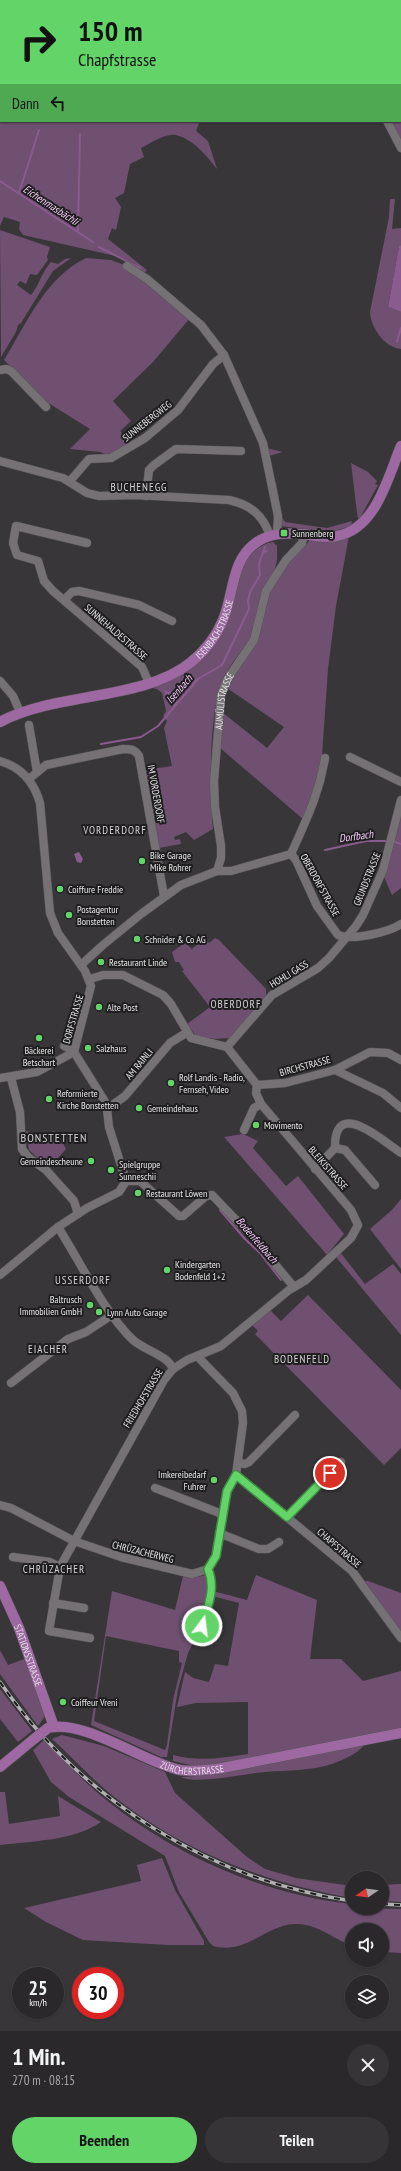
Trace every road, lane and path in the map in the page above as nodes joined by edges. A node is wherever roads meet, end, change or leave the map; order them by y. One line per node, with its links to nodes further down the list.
1 (388, 122): 2 (street)
2 (401, 148)
3 (127, 266): 4 (street)
4 (224, 355): 10 (street, SUNNEBERGWEG); 13 (street)
5 (0, 370): 6 (street)
6 (46, 407)
7 (401, 446): 12 (main road)
8 (241, 451): 11 (street)
9 (0, 461): 10 (street)
10 (70, 481): 11 (street)
11 (146, 496): 13 (street)
12 (304, 534): 13 (main road, ISENBACHSTRASSE); 30 (street, AUMÜLISTRASSE)
13 (273, 535): 18 (main road, ISENBACHSTRASSE)
14 (87, 543): 15 (street, SUNNEHALDESTRASSE)
15 (64, 600): 16 (street, SUNNEHALDESTRASSE); 18 (street, SUNNEHALDESTRASSE)
16 (172, 621)
17 (0, 681): 19 (street)
18 (149, 682): 19 (main road, ISENBACHSTRASSE)
19 (20, 712): 20 (main road, ISENBACHSTRASSE)
20 (0, 722)
21 (29, 725): 25 (street)
22 (350, 757): 27 (street)
23 (325, 758): 29 (street)
24 (0, 761): 26 (street)
25 (37, 772): 26 (street); 31 (street, IM VORDERDORF)
26 (29, 779): 34 (street)
27 (401, 782)
28 (401, 800): 33 (street, GRUNDSTRASSE)
29 (291, 854): 30 (street, OBERDORFSTRASSE); 33 (street, OBERDORFSTRASSE)
30 (217, 871): 31 (street)
31 (164, 896): 34 (street)
32 (401, 924): 33 (street)
33 (345, 937): 37 (street, HOHLI GASS)
34 (81, 965): 35 (street)
35 (90, 979): 36 (street); 38 (street, DORFSTRASSE)
36 (186, 1033): 37 (street); 46 (street, AM RAINLI)
37 (227, 1047): 43 (street)
38 (69, 1049): 42 (street); 46 (street, DORFSTRASSE)
39 (401, 1060): 40 (street, BIRCHSTRASSE)
40 (335, 1070): 43 (street, BIRCHSTRASSE); 45 (street)
41 (0, 1078): 42 (street)
42 (11, 1078): 53 (street)
43 (258, 1085): 44 (street, BLEIKISTRASSE)
44 (262, 1104): 47 (street); 50 (street, BLEIKISTRASSE)
45 (401, 1108)
46 (107, 1109): 51 (street, DORFSTRASSE)
47 (244, 1130)
48 (335, 1148): 49 (street); 50 (street); 52 (street)
49 (401, 1153)
50 (315, 1169): 56 (street, BLEIKISTRASSE)
51 (126, 1182): 54 (street); 59 (street)
52 (375, 1185)
53 (74, 1202): 54 (street); 55 (street)
54 (87, 1208): 55 (street)
55 (78, 1214): 57 (street)
56 (358, 1225): 59 (street, FRIEDHOFSTRASSE)
57 (58, 1227): 58 (street); 60 (street)
58 (0, 1275)
59 (294, 1287): 61 (street, FRIEDHOFSTRASSE)
60 (112, 1315): 62 (street); 63 (street)
61 (197, 1356): 62 (street, FRIEDHOFSTRASSE); 66 (street)
62 (173, 1369): 73 (street, FRIEDHOFSTRASSE)
63 (11, 1383)
64 (295, 1415): 66 (street)
65 (341, 1462): 71 (street)
66 (238, 1463): 67 (street)
67 (236, 1475): 70 (street); 71 (street, CHAPFSTRASSE)
68 (155, 1488): 70 (street)
69 (0, 1505): 73 (street, CHRÜZACHERWEG)
70 (222, 1514): 72 (street)
71 (287, 1517): 83 (street, CHAPFSTRASSE)
72 (219, 1533): 74 (street); 77 (street)
73 (74, 1541): 76 (street); 77 (street, CHRÜZACHERWEG)
74 (279, 1542)
75 (13, 1557): 76 (street)
76 (60, 1567): 79 (street)
77 (208, 1569): 81 (street)
78 (0, 1586): 84 (main road, STATIONSSTRASSE)
79 (53, 1603): 80 (street); 82 (street)
80 (84, 1608)
81 (202, 1626)
82 (90, 1638)
83 (401, 1638)
84 (51, 1728): 85 (main road, ZÜRCHERSTRASSE); 86 (main road, bridge)
85 (401, 1733)
86 (0, 1767)

